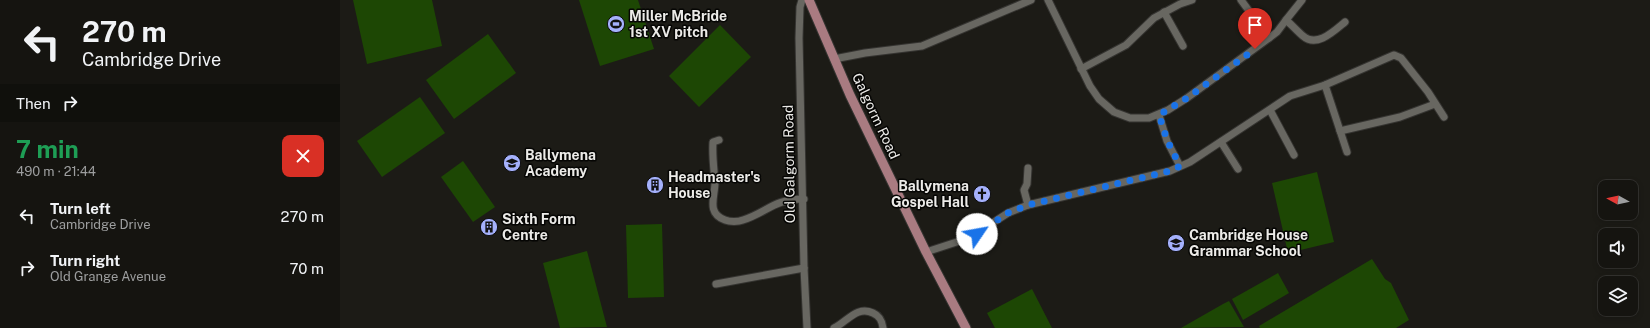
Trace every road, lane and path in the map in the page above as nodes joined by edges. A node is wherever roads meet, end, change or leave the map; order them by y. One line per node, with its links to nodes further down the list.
1 (802, 0): 28 (street, Old Galgorm Road)
2 (809, 0): 13 (main road, Galgorm Road)
3 (1031, 0): 13 (street)
4 (1048, 0): 14 (street)
5 (1192, 0): 8 (street)
6 (1241, 0): 11 (street)
7 (1302, 0): 9 (street)
8 (1164, 12): 12 (street); 14 (street)
9 (1286, 20): 10 (street); 11 (street)
10 (1345, 22)
11 (1269, 38): 18 (street)
12 (1183, 46)
13 (834, 59): 30 (main road, Galgorm Road)
14 (1081, 69): 18 (street)
15 (1325, 85): 16 (street); 17 (street); 20 (street)
16 (1435, 104): 19 (street); 20 (street)
17 (1270, 110): 22 (street); 24 (street)
18 (1159, 115): 25 (street)
19 (1444, 117)
20 (1340, 131): 23 (street)
21 (719, 140): 28 (street)
22 (1221, 142): 25 (street); 27 (street)
23 (1347, 152)
24 (1294, 155)
25 (1180, 166): 29 (street)
26 (1028, 168): 29 (street)
27 (1238, 169)
28 (804, 199): 31 (street, Old Galgorm Road)
29 (1028, 205): 30 (street)
30 (926, 252): 36 (main road, Galgorm Road)
31 (804, 268): 32 (street); 33 (street, Old Galgorm Road)
32 (716, 284)
33 (807, 328)
34 (834, 328): 35 (street)
35 (883, 328)
36 (966, 328)

